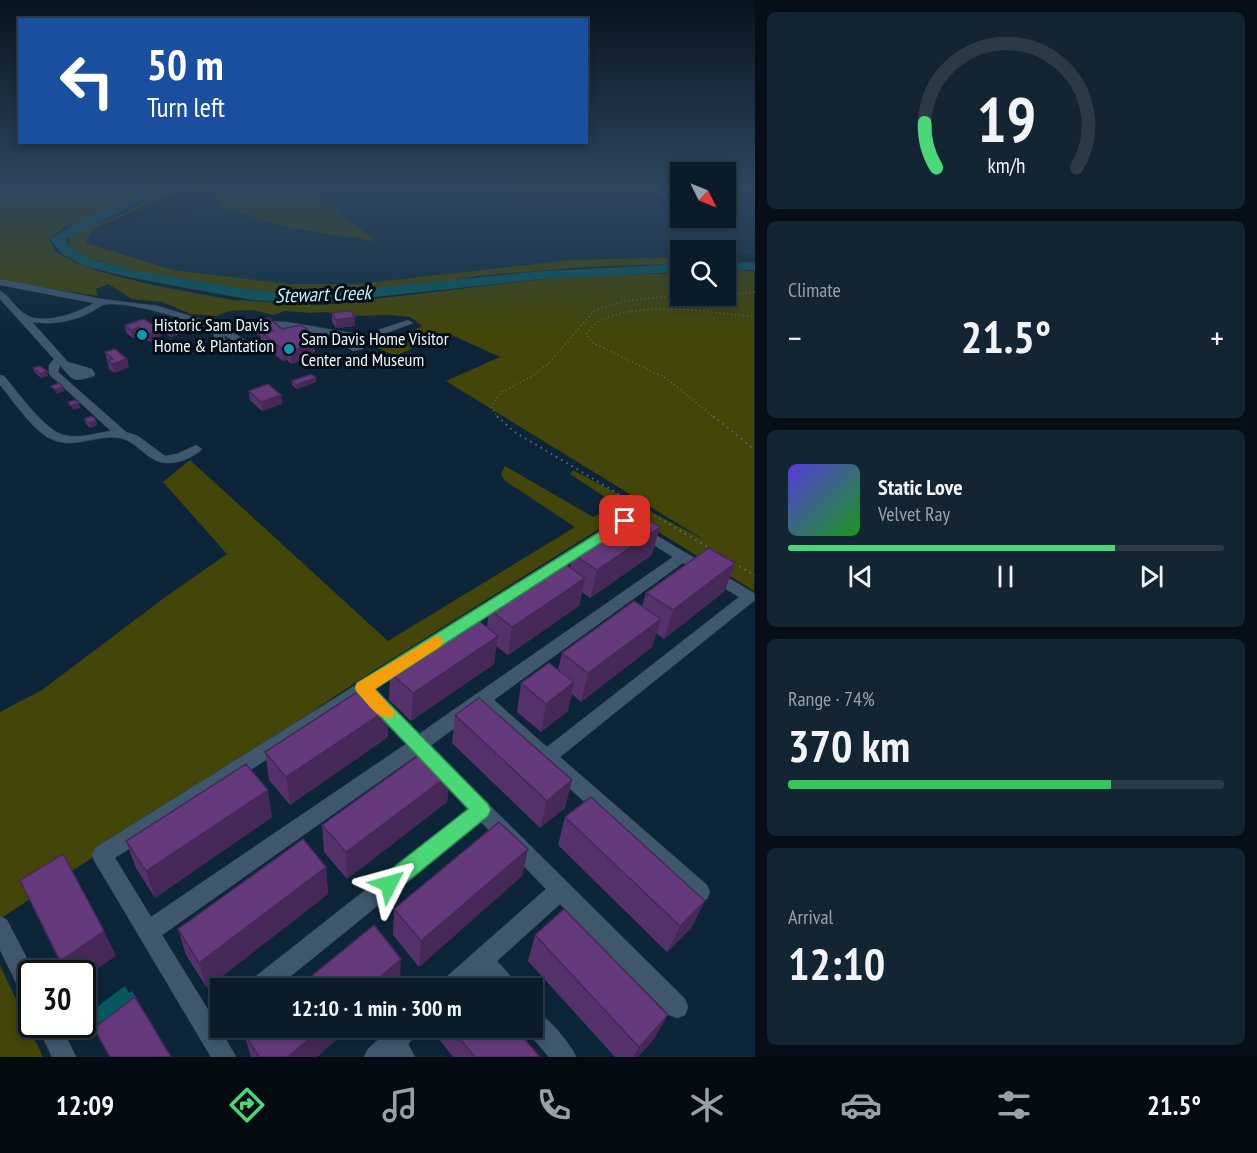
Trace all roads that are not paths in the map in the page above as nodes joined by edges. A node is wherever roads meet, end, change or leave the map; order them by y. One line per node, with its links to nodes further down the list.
1 (0, 282): 3 (street)
2 (0, 294): 4 (street)
3 (102, 302): 4 (street); 5 (street)
4 (23, 317): 6 (street)
5 (408, 323)
6 (63, 362): 8 (street); 9 (street)
7 (0, 378): 9 (street)
8 (76, 378)
9 (122, 435): 10 (street)
10 (196, 449)
11 (683, 556): 12 (street); 13 (street); 15 (street)
12 (363, 688): 14 (street); 20 (street)
13 (481, 699): 14 (street); 15 (street)
14 (418, 745): 16 (street); 20 (street)
15 (547, 757): 18 (street)
16 (482, 810): 17 (street); 23 (street)
17 (560, 890): 21 (street); 26 (street)
18 (700, 892)
19 (0, 927): 22 (street)
20 (148, 932): 27 (street)
21 (482, 961): 24 (street); 25 (street)
22 (18, 963)
23 (272, 978)
24 (462, 978)
25 (497, 978)
26 (677, 1008)
27 (210, 1018)
28 (543, 1033): 33 (street)
29 (55, 1038): 31 (street)
30 (218, 1038): 32 (street)
31 (64, 1057)
32 (224, 1057)
33 (564, 1057)

